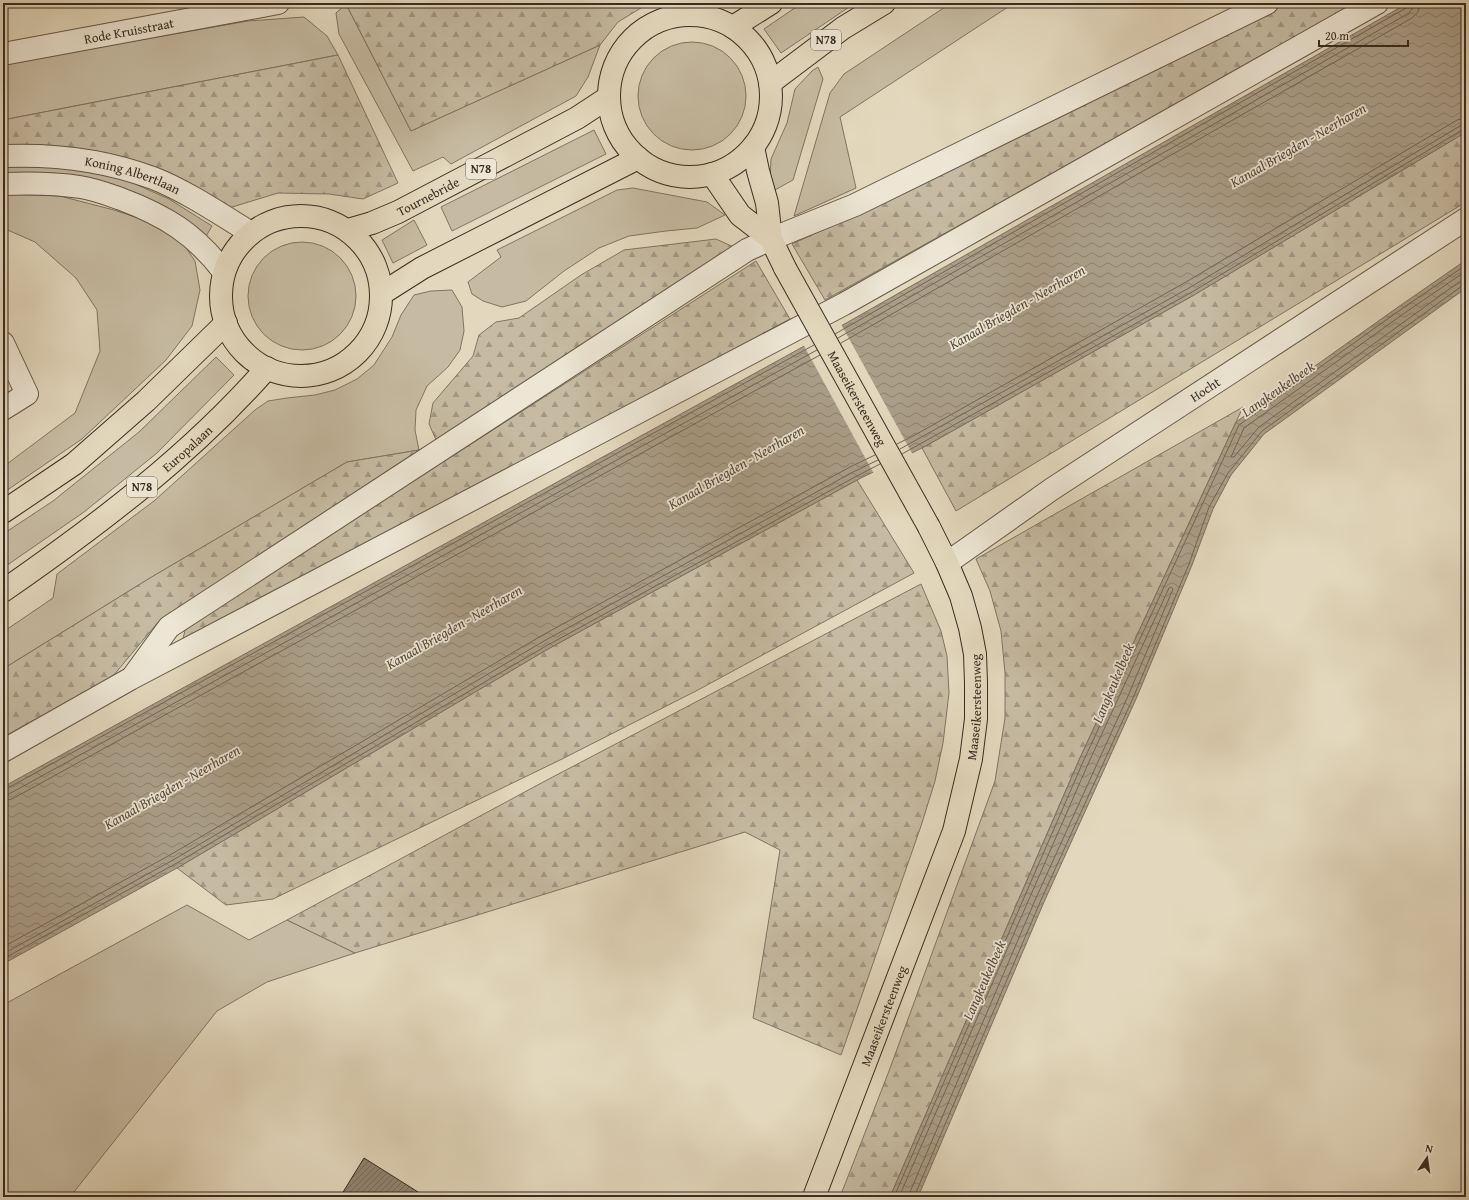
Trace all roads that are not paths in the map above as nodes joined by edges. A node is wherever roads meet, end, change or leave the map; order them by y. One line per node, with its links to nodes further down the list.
1 (278, 3): 7 (street, Rode Kruisstraat)
2 (770, 3): 6 (main road)
3 (884, 3): 8 (main road, N78)
4 (1267, 3): 18 (street)
5 (1377, 3): 28 (street)
6 (733, 27): 8 (main road); 9 (main road)
7 (3, 54)
8 (770, 83): 10 (main road)
9 (609, 97): 12 (main road); 16 (main road, Tournebride / N78)
10 (753, 147): 13 (main road); 18 (main road, Maaseikersteenweg)
11 (3, 156): 17 (street, Koning Albertlaan)
12 (638, 158): 13 (main road); 20 (main road)
13 (712, 174): 18 (main road, Maaseikersteenweg)
14 (3, 184): 19 (street, Koning Albertlaan)
15 (1466, 219): 26 (street, Hocht)
16 (348, 230): 17 (main road); 20 (main road)
17 (251, 233): 19 (main road)
18 (771, 238): 26 (main road, Maaseikersteenweg, bridge); 28 (street)
19 (224, 272): 21 (main road)
20 (381, 294): 23 (main road)
21 (226, 323): 23 (main road); 25 (main road)
22 (3, 343): 24 (street)
23 (267, 368): 27 (main road, Europalaan / N78)
24 (3, 409)
25 (3, 512)
26 (947, 563): 30 (main road, Maaseikersteenweg)
27 (3, 591)
28 (130, 679): 29 (street)
29 (3, 751)
30 (814, 1197)

